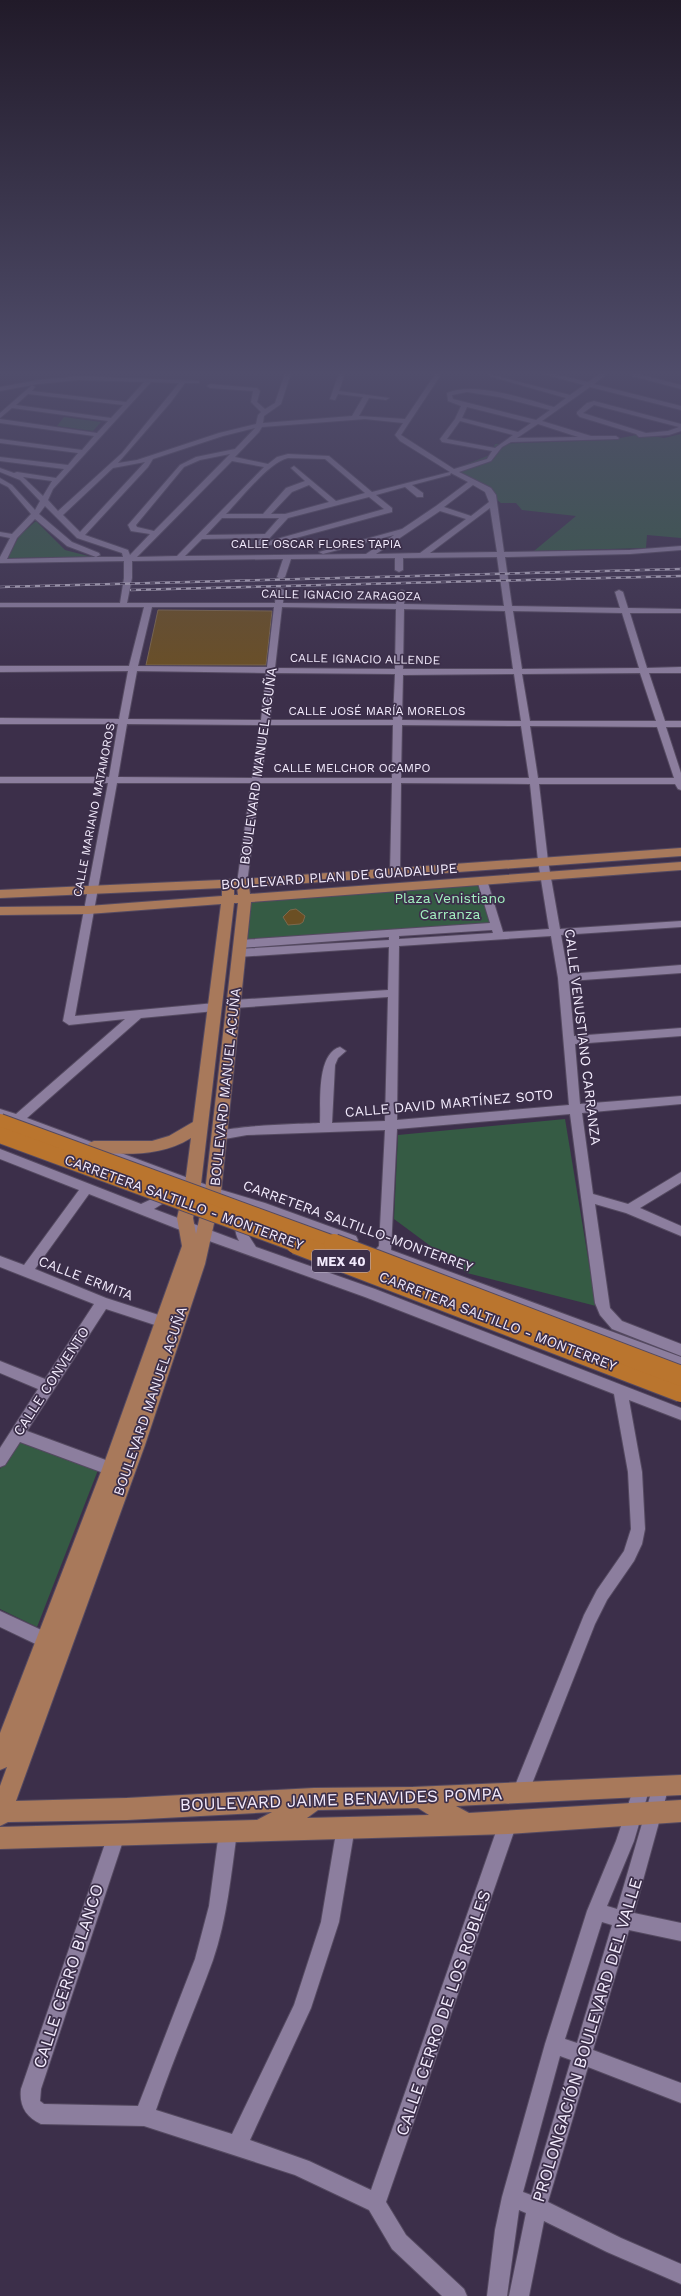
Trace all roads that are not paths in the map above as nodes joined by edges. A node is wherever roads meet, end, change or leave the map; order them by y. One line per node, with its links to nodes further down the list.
1 (19, 477): 20 (street)
2 (37, 477): 14 (street)
3 (60, 477): 14 (street)
4 (99, 477): 25 (street)
5 (135, 477): 34 (street)
6 (173, 477): 31 (street)
7 (210, 477): 31 (street)
8 (258, 477): 26 (street)
9 (304, 477): 16 (street)
10 (352, 477): 18 (street)
11 (436, 477): 17 (street)
12 (462, 477): 15 (street)
13 (0, 480): 24 (street)
14 (57, 480): 20 (street)
15 (472, 481): 21 (street); 23 (street)
16 (310, 482): 22 (street); 27 (street)
17 (407, 485): 18 (street); 19 (street)
18 (373, 494): 22 (street); 37 (street)
19 (420, 494)
20 (43, 500): 24 (street); 25 (street)
21 (492, 503): 29 (street); 40 (street, CALLE VENUSTIANO CARRANZA)
22 (335, 504): 28 (street)
23 (439, 508): 29 (street); 30 (street)
24 (36, 514): 33 (street); 49 (street)
25 (58, 515): 34 (street)
26 (221, 516): 27 (street); 36 (street)
27 (265, 516): 28 (street)
28 (285, 516): 35 (street)
29 (471, 518): 46 (street)
30 (409, 529): 43 (street); 44 (street)
31 (155, 533): 50 (street)
32 (0, 534): 33 (street)
33 (14, 536): 51 (street)
34 (80, 536): 50 (street)
35 (266, 536): 36 (street); 37 (street)
36 (202, 537): 47 (street)
37 (259, 546): 48 (street)
38 (681, 548): 39 (street, CALLE OSCAR FLORES TAPIA)
39 (632, 552): 40 (street, CALLE OSCAR FLORES TAPIA); 41 (street, CALLE OSCAR FLORES TAPIA)
40 (501, 553): 46 (street, CALLE OSCAR FLORES TAPIA); 62 (street, CALLE VENUSTIANO CARRANZA)
41 (681, 554)
42 (288, 556): 43 (street, CALLE OSCAR FLORES TAPIA); 48 (street, CALLE OSCAR FLORES TAPIA); 53 (street)
43 (306, 556): 44 (street, CALLE OSCAR FLORES TAPIA)
44 (368, 556): 45 (street, CALLE OSCAR FLORES TAPIA)
45 (399, 556): 46 (street, CALLE OSCAR FLORES TAPIA); 52 (street)
46 (423, 556)
47 (180, 557): 48 (street, CALLE OSCAR FLORES TAPIA); 50 (street, CALLE OSCAR FLORES TAPIA)
48 (248, 557)
49 (110, 558): 50 (street, CALLE OSCAR FLORES TAPIA); 51 (street, CALLE OSCAR FLORES TAPIA)
50 (129, 558): 58 (street)
51 (1, 561)
52 (398, 570)
53 (282, 577)
54 (280, 590): 59 (street, BOULEVARD MANUEL ACUÑA)
55 (402, 592): 61 (street)
56 (619, 592): 63 (street)
57 (0, 605): 58 (street, CALLE IGNACIO ZARAGOZA)
58 (123, 605): 60 (street, CALLE IGNACIO ZARAGOZA)
59 (278, 605): 60 (street, CALLE IGNACIO ZARAGOZA); 61 (street, CALLE IGNACIO ZARAGOZA); 67 (street, BOULEVARD MANUEL ACUÑA)
60 (148, 606): 65 (street, CALLE MARIANO MATAMOROS)
61 (400, 607): 62 (street, CALLE IGNACIO ZARAGOZA); 71 (street)
62 (508, 609): 63 (street, CALLE IGNACIO ZARAGOZA); 70 (street, CALLE VENUSTIANO CARRANZA)
63 (625, 611): 64 (street, CALLE IGNACIO ZARAGOZA); 68 (street)
64 (681, 611)
65 (133, 668): 66 (street, CALLE IGNACIO ALLENDE); 67 (street, CALLE IGNACIO ALLENDE); 73 (street, CALLE MARIANO MATAMOROS)
66 (0, 669)
67 (272, 670): 71 (street, CALLE IGNACIO ALLENDE); 74 (street, BOULEVARD MANUEL ACUÑA)
68 (642, 670): 69 (street, CALLE IGNACIO ALLENDE); 70 (street, CALLE IGNACIO ALLENDE); 77 (street)
69 (681, 670)
70 (518, 671): 71 (street, CALLE IGNACIO ALLENDE); 76 (street, CALLE VENUSTIANO CARRANZA)
71 (399, 672): 75 (street)
72 (0, 721): 73 (street, CALLE JOSÉ MARÍA MORELOS)
73 (124, 721): 74 (street, CALLE JOSÉ MARÍA MORELOS); 82 (street, CALLE MARIANO MATAMOROS)
74 (265, 722): 75 (street, CALLE JOSÉ MARÍA MORELOS); 81 (street, BOULEVARD MANUEL ACUÑA)
75 (398, 723): 76 (street, CALLE JOSÉ MARÍA MORELOS); 79 (street)
76 (526, 724): 77 (street, CALLE JOSÉ MARÍA MORELOS); 83 (street, CALLE VENUSTIANO CARRANZA)
77 (661, 724): 78 (street, CALLE JOSÉ MARÍA MORELOS); 84 (street)
78 (681, 724)
79 (397, 779): 81 (street, CALLE MELCHOR OCAMPO); 83 (street, CALLE MELCHOR OCAMPO); 88 (street)
80 (0, 780): 82 (street, CALLE MELCHOR OCAMPO)
81 (256, 780): 82 (street, CALLE MELCHOR OCAMPO); 92 (street, BOULEVARD MANUEL ACUÑA)
82 (114, 781): 91 (street, CALLE MARIANO MATAMOROS)
83 (534, 781): 84 (street, CALLE MELCHOR OCAMPO); 86 (street, CALLE VENUSTIANO CARRANZA)
84 (680, 783)
85 (681, 852): 86 (main road, BOULEVARD PLAN DE GUADALUPE)
86 (543, 861): 88 (main road, BOULEVARD PLAN DE GUADALUPE); 89 (street, CALLE VENUSTIANO CARRANZA)
87 (681, 866): 89 (main road, BOULEVARD PLAN DE GUADALUPE)
88 (395, 873): 92 (main road, BOULEVARD PLAN DE GUADALUPE)
89 (546, 875): 90 (main road, BOULEVARD PLAN DE GUADALUPE); 98 (street, CALLE VENUSTIANO CARRANZA)
90 (482, 880): 92 (main road, BOULEVARD PLAN DE GUADALUPE); 97 (street)
91 (92, 891): 92 (main road, BOULEVARD PLAN DE GUADALUPE); 93 (main road, BOULEVARD PLAN DE GUADALUPE); 94 (street, CALLE MARIANO MATAMOROS)
92 (236, 891): 94 (main road, BOULEVARD PLAN DE GUADALUPE); 100 (main road, BOULEVARD MANUEL ACUÑA); 105 (main road, BOULEVARD MANUEL ACUÑA)
93 (0, 894)
94 (88, 910): 95 (main road, BOULEVARD PLAN DE GUADALUPE); 106 (street, CALLE MARIANO MATAMOROS)
95 (0, 911)
96 (681, 924): 98 (street)
97 (497, 930): 98 (street); 99 (street)
98 (555, 932): 102 (street, CALLE VENUSTIANO CARRANZA)
99 (394, 938): 100 (street); 103 (street)
100 (239, 948): 104 (main road, BOULEVARD MANUEL ACUÑA)
101 (681, 969): 102 (street)
102 (563, 978): 108 (street, CALLE VENUSTIANO CARRANZA)
103 (394, 993): 104 (street); 115 (street)
104 (234, 1004): 118 (main road, BOULEVARD MANUEL ACUÑA)
105 (215, 1007): 106 (street); 114 (main road, BOULEVARD MANUEL ACUÑA)
106 (140, 1013): 113 (street)
107 (681, 1032): 108 (street)
108 (570, 1040): 111 (street, CALLE VENUSTIANO CARRANZA)
109 (340, 1051): 116 (street)
110 (681, 1100): 111 (street, CALLE DAVID MARTÍNEZ SOTO)
111 (575, 1108): 115 (street, CALLE DAVID MARTÍNEZ SOTO); 126 (street, CALLE VENUSTIANO CARRANZA)
112 (0, 1113): 113 (street, CARRETERA SALTILLO-MONTERREY)
113 (9, 1121): 119 (street, CARRETERA SALTILLO-MONTERREY); 142 (highway, CARRETERA SALTILLO - MONTERREY / MEX 40, bridge)
114 (200, 1124): 119 (main road); 123 (main road, BOULEVARD MANUEL ACUÑA)
115 (391, 1125): 116 (street, CALLE DAVID MARTÍNEZ SOTO); 134 (street)
116 (326, 1128): 118 (street, CALLE DAVID MARTÍNEZ SOTO)
117 (0, 1135): 145 (highway, CARRETERA SALTILLO - MONTERREY / MEX 40, bridge)
118 (219, 1135): 125 (main road, BOULEVARD MANUEL ACUÑA)
119 (94, 1146): 121 (street, CARRETERA SALTILLO-MONTERREY)
120 (0, 1154): 124 (street)
121 (163, 1172): 123 (street, CARRETERA SALTILLO-MONTERREY); 129 (street)
122 (681, 1177): 128 (street)
123 (193, 1184): 125 (street, CARRETERA SALTILLO-MONTERREY); 130 (main road, BOULEVARD MANUEL ACUÑA)
124 (87, 1188): 129 (street); 136 (street)
125 (213, 1192): 127 (street, CARRETERA SALTILLO-MONTERREY); 132 (main road, BOULEVARD MANUEL ACUÑA)
126 (589, 1198): 128 (street); 139 (street, CALLE VENUSTIANO CARRANZA)
127 (261, 1206): 133 (street); 134 (street, CARRETERA SALTILLO-MONTERREY)
128 (629, 1209): 131 (street)
129 (141, 1210): 130 (street)
130 (186, 1226): 132 (street); 138 (main road, BOULEVARD MANUEL ACUÑA)
131 (681, 1231)
132 (202, 1233): 133 (street); 138 (main road, BOULEVARD MANUEL ACUÑA)
133 (251, 1250): 144 (street)
134 (385, 1252): 140 (street, CARRETERA SALTILLO-MONTERREY)
135 (0, 1261): 136 (street, CALLE ERMITA)
136 (26, 1272): 137 (street, CALLE ERMITA)
137 (103, 1302): 138 (street, CALLE ERMITA); 143 (street, CALLE CONVENTO)
138 (169, 1327): 149 (main road, BOULEVARD MANUEL ACUÑA)
139 (681, 1350)
140 (681, 1363)
141 (0, 1367): 143 (street)
142 (681, 1376)
143 (48, 1387): 147 (street, CALLE CONVENTO)
144 (620, 1391): 146 (street); 154 (street)
145 (681, 1392)
146 (681, 1414)
147 (17, 1434): 148 (street, CALLE CONVENTO); 149 (street)
148 (0, 1460)
149 (118, 1471): 151 (main road, BOULEVARD MANUEL ACUÑA); 159 (main road, BOULEVARD MANUEL ACUÑA)
150 (0, 1619): 151 (street)
151 (44, 1640): 152 (main road, BOULEVARD MANUEL ACUÑA)
152 (0, 1760)
153 (661, 1786): 154 (main road, BOULEVARD JAIME BENAVIDES POMPA); 158 (street, PROLONGACIÓN BOULEVARD DEL VALLE); 160 (street, PROLONGACIÓN BOULEVARD DEL VALLE)
154 (520, 1793): 155 (main road, BOULEVARD JAIME BENAVIDES POMPA)
155 (420, 1798): 156 (main road, BOULEVARD JAIME BENAVIDES POMPA); 162 (main road)
156 (314, 1799): 159 (main road, BOULEVARD JAIME BENAVIDES POMPA); 164 (main road)
157 (681, 1810): 158 (main road, BOULEVARD JAIME BENAVIDES POMPA)
158 (655, 1812): 160 (main road, BOULEVARD JAIME BENAVIDES POMPA); 169 (street, PROLONGACIÓN BOULEVARD DEL VALLE)
159 (0, 1813)
160 (635, 1813): 161 (main road, BOULEVARD JAIME BENAVIDES POMPA); 168 (street, PROLONGACIÓN BOULEVARD DEL VALLE)
161 (508, 1823): 162 (main road, BOULEVARD JAIME BENAVIDES POMPA); 177 (street, CALLE CERRO DE LOS ROBLES)
162 (466, 1824): 163 (main road, BOULEVARD JAIME BENAVIDES POMPA)
163 (346, 1827): 164 (main road, BOULEVARD JAIME BENAVIDES POMPA); 175 (street)
164 (249, 1831): 165 (main road, BOULEVARD JAIME BENAVIDES POMPA)
165 (228, 1832): 166 (main road, BOULEVARD JAIME BENAVIDES POMPA); 174 (street)
166 (116, 1835): 167 (main road, BOULEVARD JAIME BENAVIDES POMPA); 174 (street, CALLE CERRO BLANCO)
167 (0, 1838)
168 (596, 1911): 169 (street); 171 (street, PROLONGACIÓN BOULEVARD DEL VALLE)
169 (623, 1920): 170 (street); 172 (street, PROLONGACIÓN BOULEVARD DEL VALLE)
170 (681, 1932)
171 (554, 2044): 172 (street); 176 (street, PROLONGACIÓN BOULEVARD DEL VALLE)
172 (583, 2055): 173 (street); 178 (street, PROLONGACIÓN BOULEVARD DEL VALLE)
173 (681, 2094)
174 (144, 2116): 175 (street)
175 (237, 2145): 177 (street)
176 (512, 2198): 178 (street); 181 (street, PROLONGACIÓN BOULEVARD DEL VALLE)
177 (376, 2203): 180 (street)
178 (537, 2207): 179 (street); 182 (street, PROLONGACIÓN BOULEVARD DEL VALLE)
179 (681, 2274)
180 (457, 2296)
181 (497, 2296)
182 (519, 2296)

